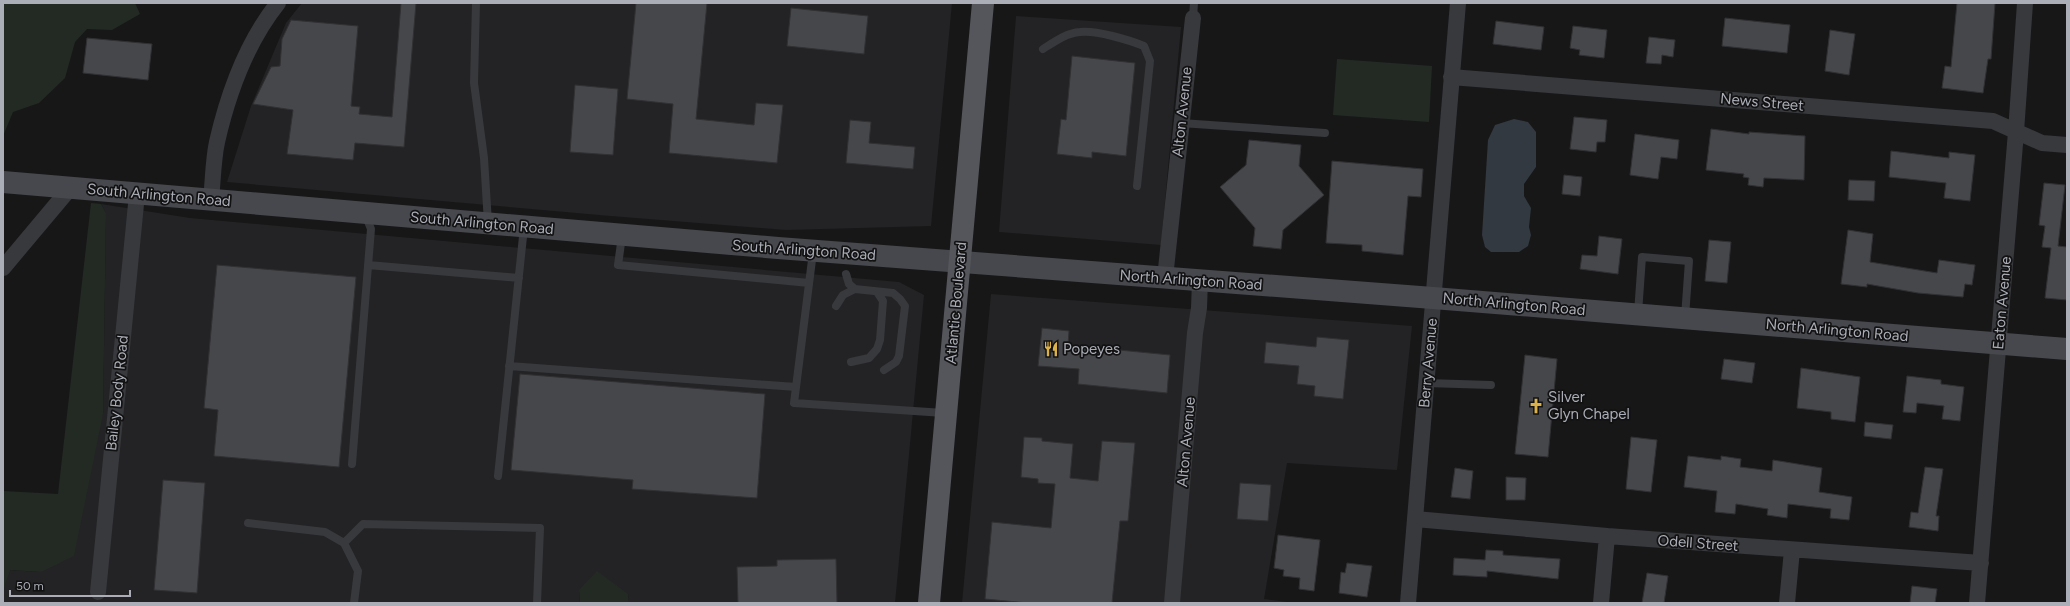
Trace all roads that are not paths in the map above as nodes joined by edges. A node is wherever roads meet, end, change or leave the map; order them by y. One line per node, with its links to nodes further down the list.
1 (278, 3): 17 (street)
2 (476, 3): 19 (lane)
3 (983, 3): 23 (main road, Atlantic Boulevard)
4 (1458, 3): 8 (street, Berry Avenue)
5 (2025, 3): 10 (street, Eaton Avenue)
6 (1193, 11): 9 (street, Alton Avenue)
7 (1043, 49): 14 (lane)
8 (1451, 77): 10 (street, News Street); 33 (street, Berry Avenue)
9 (1181, 123): 11 (lane); 28 (street, Alton Avenue)
10 (2016, 132): 12 (street, News Street); 37 (street, Eaton Avenue)
11 (1325, 134)
12 (2067, 145)
13 (3, 182): 15 (main road, South Arlington Road)
14 (1137, 186)
15 (71, 188): 16 (main road, South Arlington Road); 25 (street)
16 (137, 194): 17 (main road, South Arlington Road); 54 (street, Bailey Body Road)
17 (211, 200): 18 (main road, South Arlington Road)
18 (365, 213): 19 (main road, South Arlington Road); 24 (lane)
19 (488, 224): 20 (main road, South Arlington Road)
20 (524, 227): 21 (main road, South Arlington Road); 27 (lane)
21 (622, 235): 22 (main road, South Arlington Road); 30 (lane)
22 (813, 251): 23 (main road, South Arlington Road); 30 (lane)
23 (960, 262): 28 (main road, North Arlington Road); 45 (main road, Atlantic Boulevard)
24 (368, 265): 27 (lane); 46 (lane)
25 (3, 268)
26 (846, 274): 31 (lane)
27 (519, 278): 40 (lane)
28 (1165, 278): 29 (main road, North Arlington Road)
29 (1200, 281): 33 (main road, North Arlington Road); 58 (street, Alton Avenue)
30 (809, 284): 44 (lane)
31 (855, 289): 32 (lane); 34 (lane)
32 (877, 292): 39 (lane); 41 (lane)
33 (1433, 298): 35 (main road, North Arlington Road); 42 (street, Berry Avenue)
34 (836, 306)
35 (1638, 314): 36 (main road, North Arlington Road); 36 (lane)
36 (1685, 318): 37 (main road, North Arlington Road)
37 (1999, 343): 38 (main road, North Arlington Road); 53 (street, Eaton Avenue)
38 (2067, 349)
39 (851, 362)
40 (509, 366): 44 (lane); 47 (lane)
41 (884, 370)
42 (1426, 383): 43 (lane); 48 (street, Berry Avenue)
43 (1491, 385)
44 (796, 387): 45 (lane)
45 (946, 413): 57 (main road, Atlantic Boulevard)
46 (352, 464)
47 (498, 476)
48 (1415, 519): 50 (street, Odell Street); 59 (street, Berry Avenue)
49 (248, 523): 51 (lane)
50 (1607, 536): 52 (street, Odell Street); 60 (street)
51 (344, 543): 55 (lane); 56 (lane)
52 (1792, 550): 53 (street, Odell Street); 61 (street)
53 (1981, 563): 62 (street, Eaton Avenue)
54 (98, 592)
55 (354, 603)
56 (537, 603)
57 (929, 603)
58 (1172, 603)
59 (1408, 603)
60 (1601, 603)
61 (1787, 603)
62 (1978, 603)

